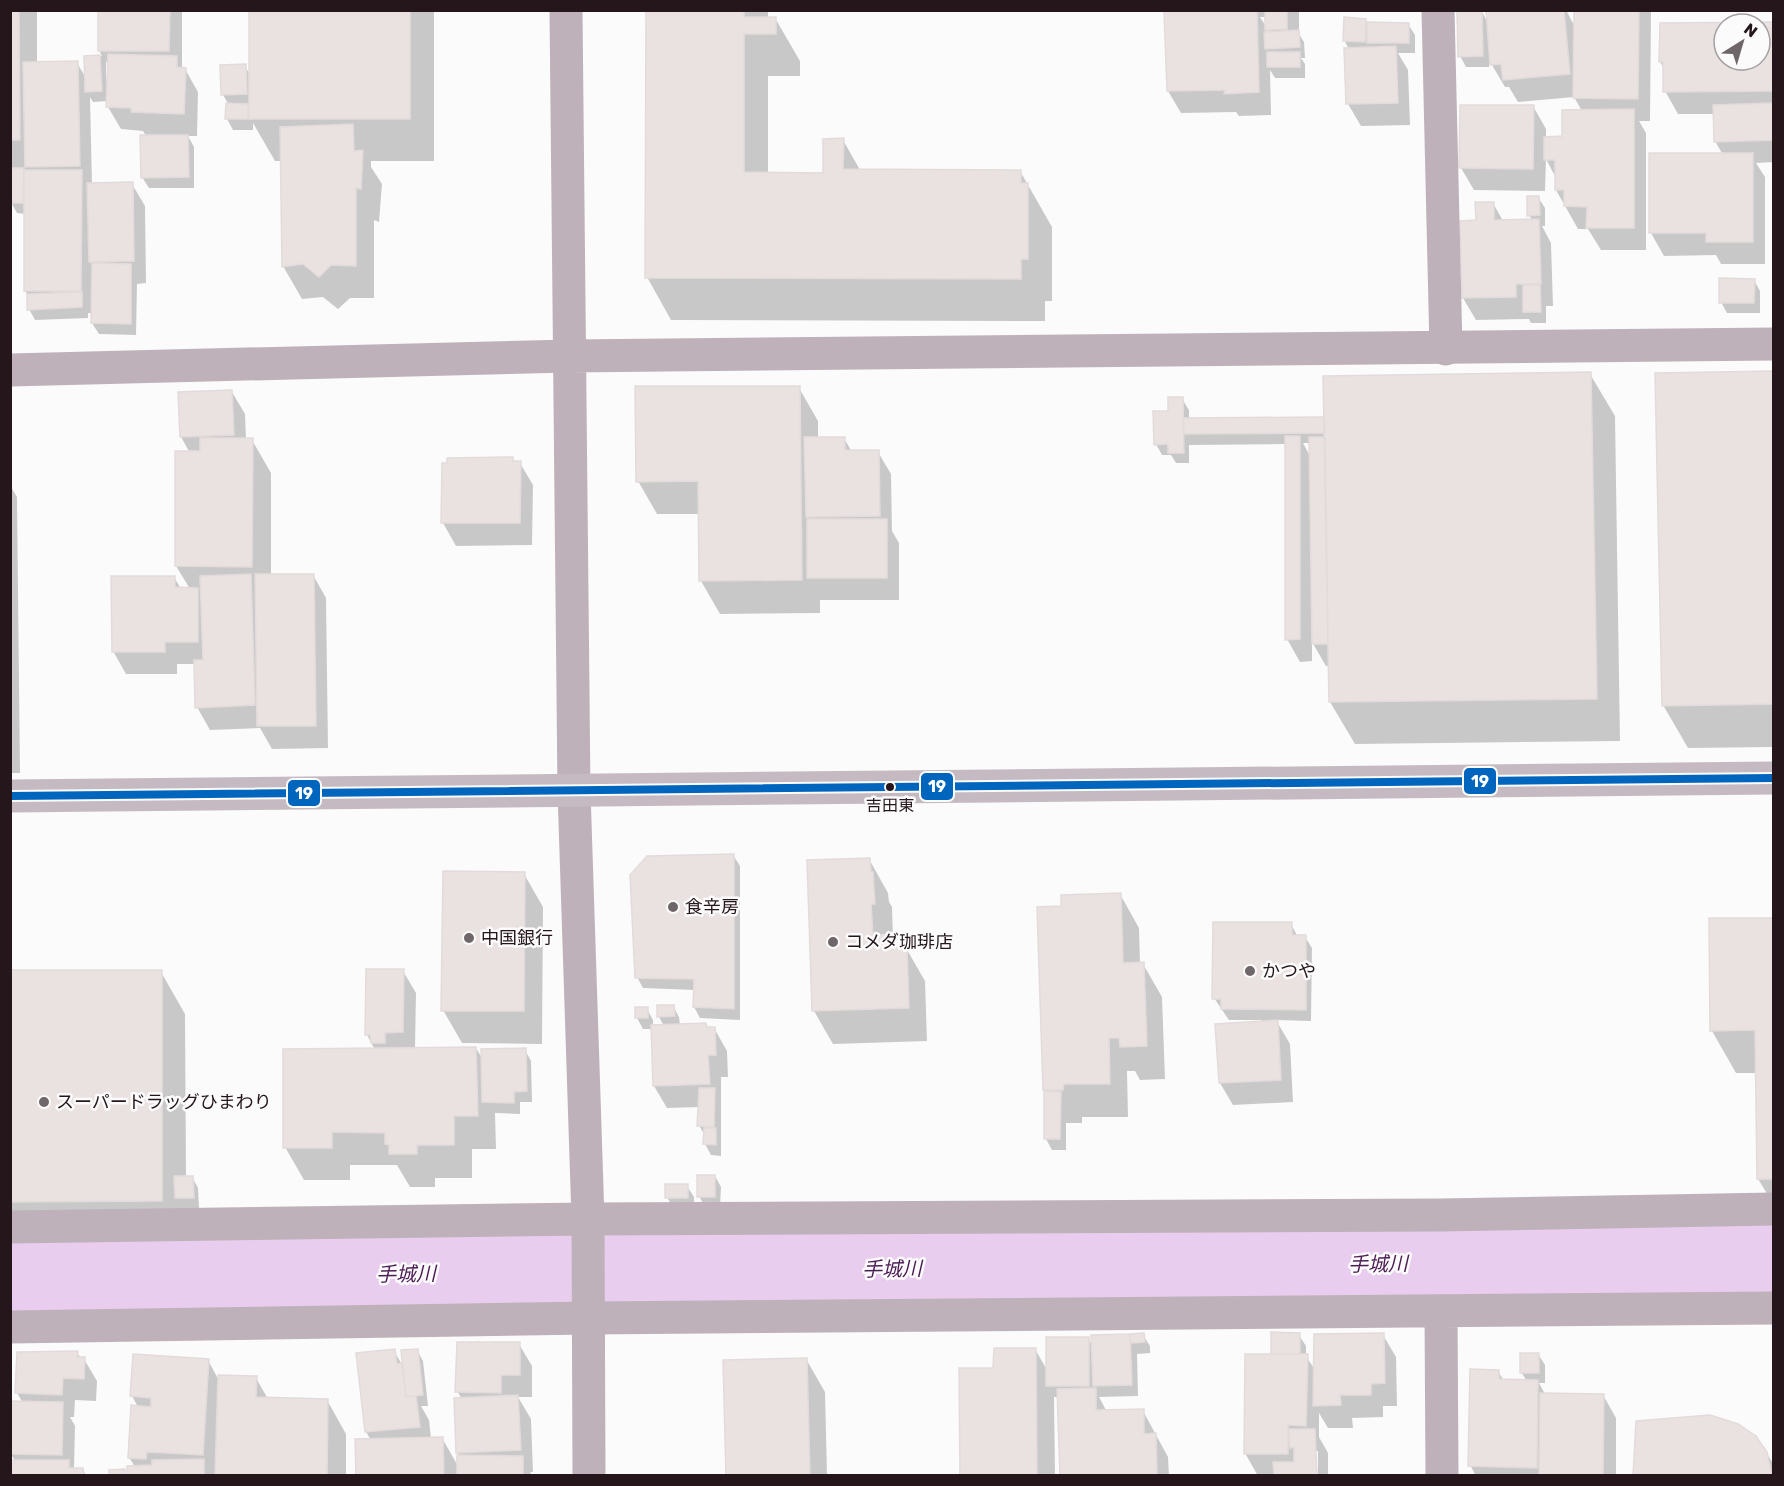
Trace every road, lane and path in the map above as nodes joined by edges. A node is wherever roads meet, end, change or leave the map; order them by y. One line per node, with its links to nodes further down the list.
1 (567, 10): 5 (street)
2 (1438, 10): 4 (street)
3 (1773, 344): 4 (street)
4 (1446, 349): 5 (street)
5 (570, 356): 6 (street); 8 (street)
6 (10, 369)
7 (1773, 778): 8 (main road)
8 (574, 791): 9 (main road); 12 (street)
9 (10, 796)
10 (1773, 1209): 12 (street)
11 (10, 1227): 12 (street)
12 (588, 1229): 13 (street)
13 (589, 1308): 15 (street); 16 (street); 17 (street)
14 (1773, 1308): 15 (street)
15 (1441, 1312): 18 (street)
16 (10, 1328)
17 (590, 1476)
18 (1442, 1476)

